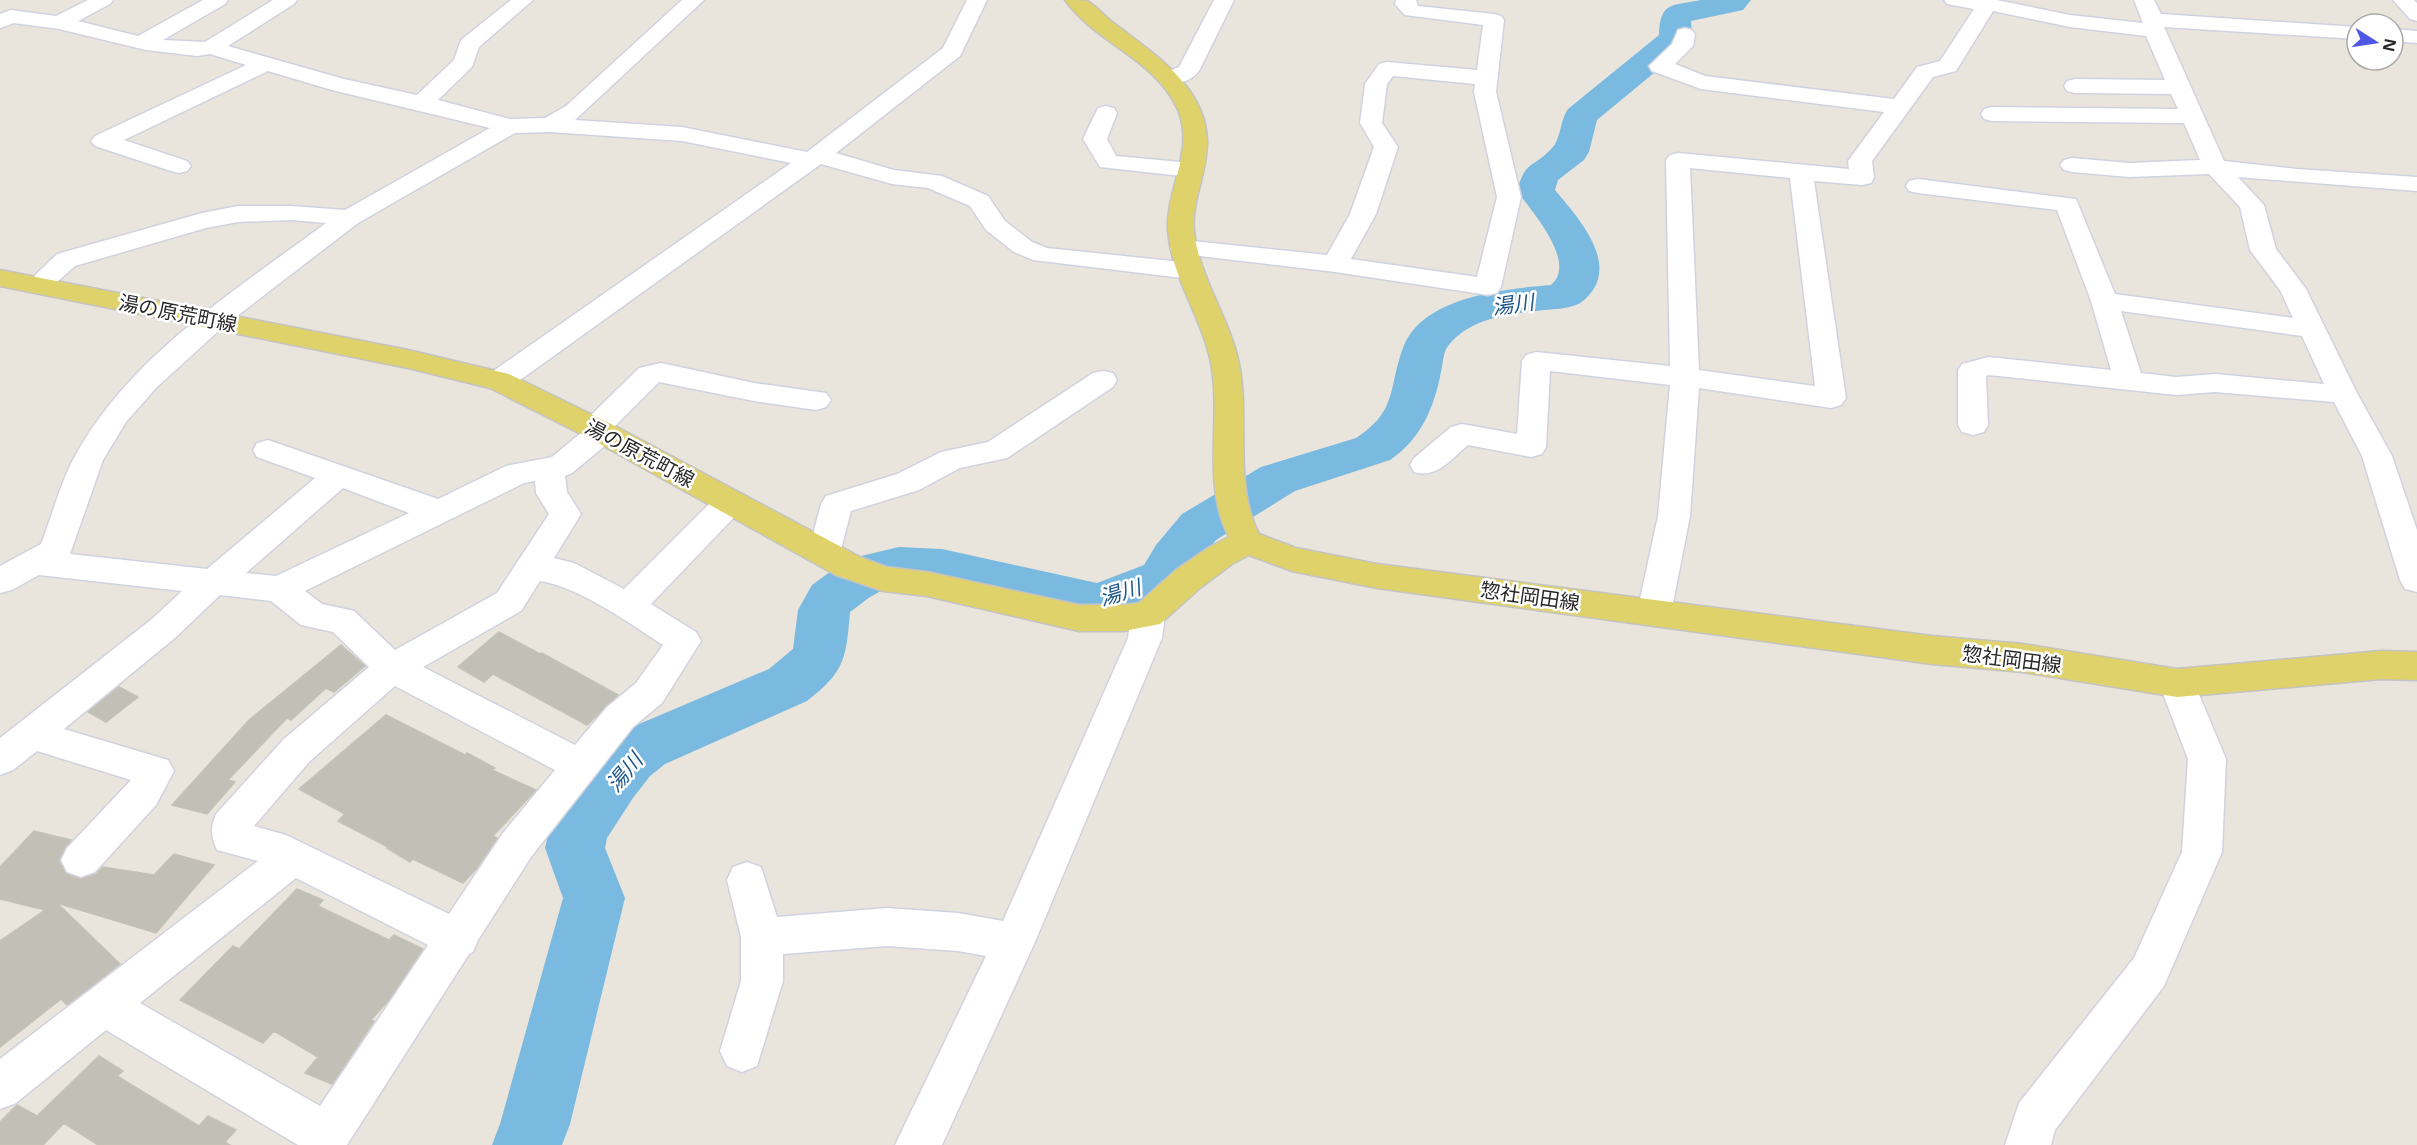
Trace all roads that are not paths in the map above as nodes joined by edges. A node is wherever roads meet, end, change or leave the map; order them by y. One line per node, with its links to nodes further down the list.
1 (103, 0): 16 (street)
2 (218, 0): 19 (street)
3 (287, 0): 20 (street)
4 (523, 0): 26 (street)
5 (694, 0): 31 (street)
6 (977, 0): 33 (street)
7 (1076, 0): 23 (main road)
8 (1224, 0): 23 (street)
9 (1406, 0): 22 (street)
10 (1954, 0): 12 (street)
11 (2403, 0): 13 (street)
12 (1987, 4): 14 (street); 27 (street)
13 (2417, 15)
14 (2151, 17): 17 (street); 25 (street)
15 (4, 18): 16 (street)
16 (59, 23): 19 (street)
17 (2345, 32)
18 (1685, 34): 27 (street)
19 (141, 43): 20 (street)
20 (211, 48): 21 (street)
21 (267, 63): 26 (street); 35 (street)
22 (1487, 78): 43 (street); 43 (street)
23 (1169, 79): 37 (main road)
24 (2075, 86): 25 (street)
25 (2180, 87): 30 (street)
26 (422, 103): 32 (street)
27 (1900, 107): 38 (street)
28 (1106, 113): 37 (street)
29 (1992, 114): 30 (street)
30 (2193, 116): 36 (street)
31 (550, 125): 32 (street); 33 (street)
32 (510, 126): 41 (street)
33 (815, 158): 42 (street); 51 (street)
34 (2072, 165): 36 (street)
35 (179, 166)
36 (2215, 167): 39 (street); 48 (street)
37 (1191, 170): 42 (main road)
38 (1801, 171): 49 (street); 49 (street)
39 (2417, 184)
40 (1918, 186): 46 (street)
41 (349, 218): 45 (street); 47 (street)
42 (1187, 260): 43 (street); 63 (main road)
43 (1335, 264)
44 (0, 278): 45 (main road, 湯の原荒町線)
45 (38, 285): 47 (main road, 湯の原荒町線)
46 (2104, 301): 48 (street); 52 (street)
47 (213, 320): 51 (main road, 湯の原荒町線); 66 (street)
48 (2314, 329): 53 (street)
49 (1685, 377): 58 (street); 71 (street)
50 (1103, 380): 64 (street)
51 (498, 381): 56 (main road, 湯の原荒町線)
52 (2129, 381): 53 (street); 55 (street)
53 (2343, 393): 67 (street)
54 (816, 400): 56 (street)
55 (1973, 424)
56 (599, 430): 59 (street); 61 (main road, 湯の原荒町線)
57 (268, 450): 60 (street)
58 (1425, 465)
59 (548, 469): 62 (street); 65 (street)
60 (339, 475): 62 (street); 68 (street)
61 (730, 502): 64 (main road, 湯の原荒町線); 70 (street)
62 (441, 512): 69 (street)
63 (1247, 542): 71 (main road, 惣社岡田線); 72 (main road)
64 (824, 553): 72 (main road, 湯の原荒町線)
65 (532, 567): 70 (street); 74 (street)
66 (10, 574): 68 (street)
67 (2417, 580)
68 (213, 582): 69 (street); 76 (street)
69 (279, 589): 74 (street)
70 (628, 606): 78 (street)
71 (1654, 613): 75 (main road, 惣社岡田線)
72 (1148, 615): 84 (street)
73 (2417, 666): 75 (main road, 惣社岡田線)
74 (392, 668): 78 (street); 79 (street)
75 (2177, 683): 90 (street)
76 (31, 734): 77 (street); 80 (street)
77 (0, 759)
78 (581, 766): 83 (street)
79 (292, 858): 83 (street); 85 (street)
80 (81, 860)
81 (747, 880): 82 (street)
82 (762, 937): 84 (street); 86 (street)
83 (458, 939): 88 (street)
84 (1014, 942): 89 (street)
85 (104, 1006): 87 (street); 88 (street)
86 (742, 1050)
87 (0, 1087)
88 (324, 1140)
89 (918, 1145)
90 (2028, 1145)

